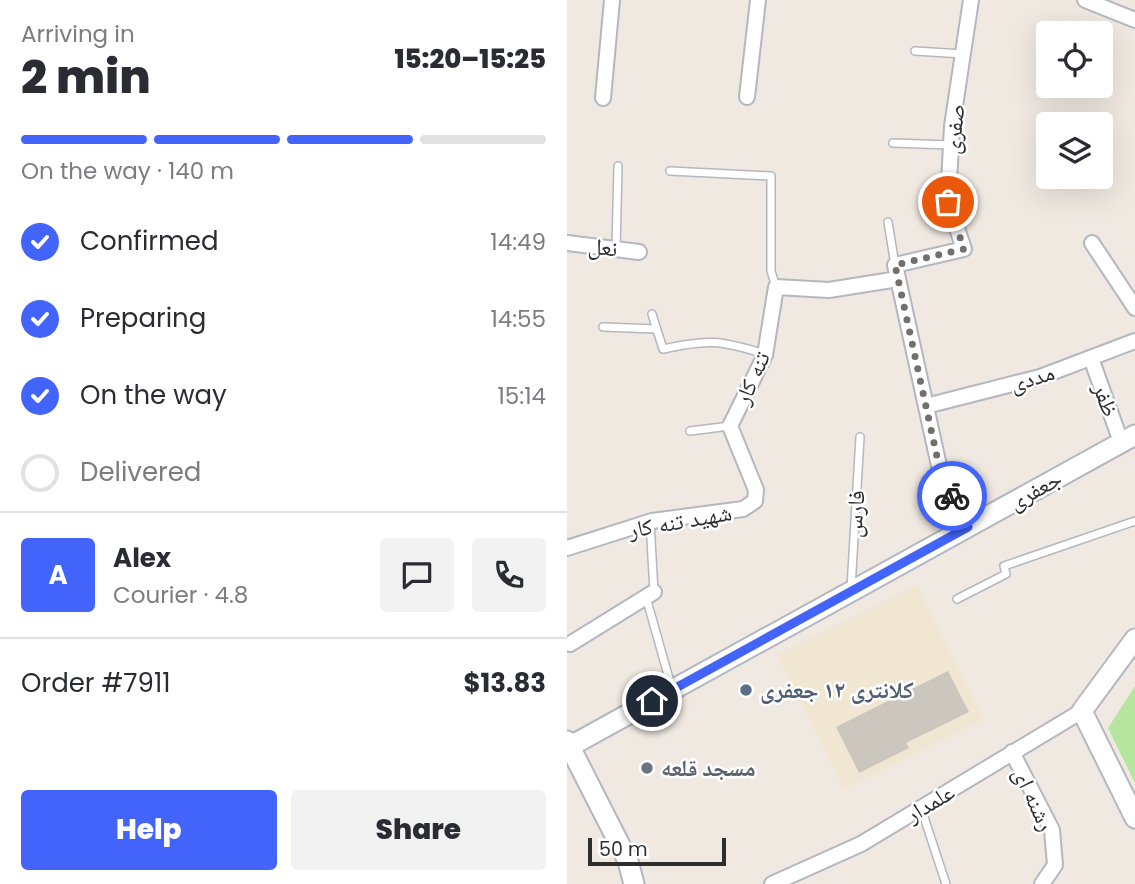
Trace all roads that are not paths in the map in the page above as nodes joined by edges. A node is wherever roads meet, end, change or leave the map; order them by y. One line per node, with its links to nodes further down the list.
1 (612, 0): 9 (street)
2 (758, 0): 8 (street)
3 (971, 0): 7 (street, صفری)
4 (1085, 0): 5 (street)
5 (1135, 20)
6 (915, 51): 7 (lane)
7 (963, 54): 11 (street, صفری)
8 (747, 97)
9 (603, 98)
10 (893, 143): 11 (lane)
11 (951, 145): 19 (street, صفری)
12 (618, 166): 17 (lane)
13 (670, 171): 20 (lane)
14 (888, 222): 19 (lane)
15 (567, 243): 17 (street, نعل)
16 (1093, 243): 21 (street)
17 (616, 249): 18 (street, نعل)
18 (639, 251)
19 (897, 272): 20 (street); 28 (street)
20 (776, 288): 26 (street, تنه کار)
21 (1135, 308)
22 (652, 314): 24 (lane)
23 (603, 327): 24 (lane)
24 (656, 328): 26 (lane)
25 (1135, 341): 27 (street, مددی)
26 (765, 355): 29 (street, تنه کار)
27 (1091, 358): 28 (street, مددی); 32 (street, ظفر)
28 (926, 407): 35 (street)
29 (730, 426): 30 (lane); 34 (street, شهید تنه کار)
30 (690, 431)
31 (860, 437): 37 (lane, فارس)
32 (1128, 438): 35 (street, جعفری)
33 (1135, 521): 39 (lane)
34 (650, 522): 36 (street, شهید تنه کار); 38 (lane)
35 (968, 527): 37 (street, جعفری)
36 (567, 548)
37 (850, 592): 42 (street, جعفری)
38 (650, 594): 41 (street); 42 (lane)
39 (957, 599)
40 (1135, 639): 43 (street)
41 (570, 644)
42 (673, 690): 44 (street, جعفری)
43 (1082, 711): 45 (street, علمدار); 47 (street)
44 (568, 745): 49 (street)
45 (1012, 752): 46 (street, علمدار); 52 (street, رشنه ای)
46 (921, 808): 48 (street, علمدار); 51 (lane)
47 (1135, 818)
48 (805, 878): 50 (street, علمدار)
49 (634, 884)
50 (772, 884)
51 (946, 884)
52 (1042, 884)

